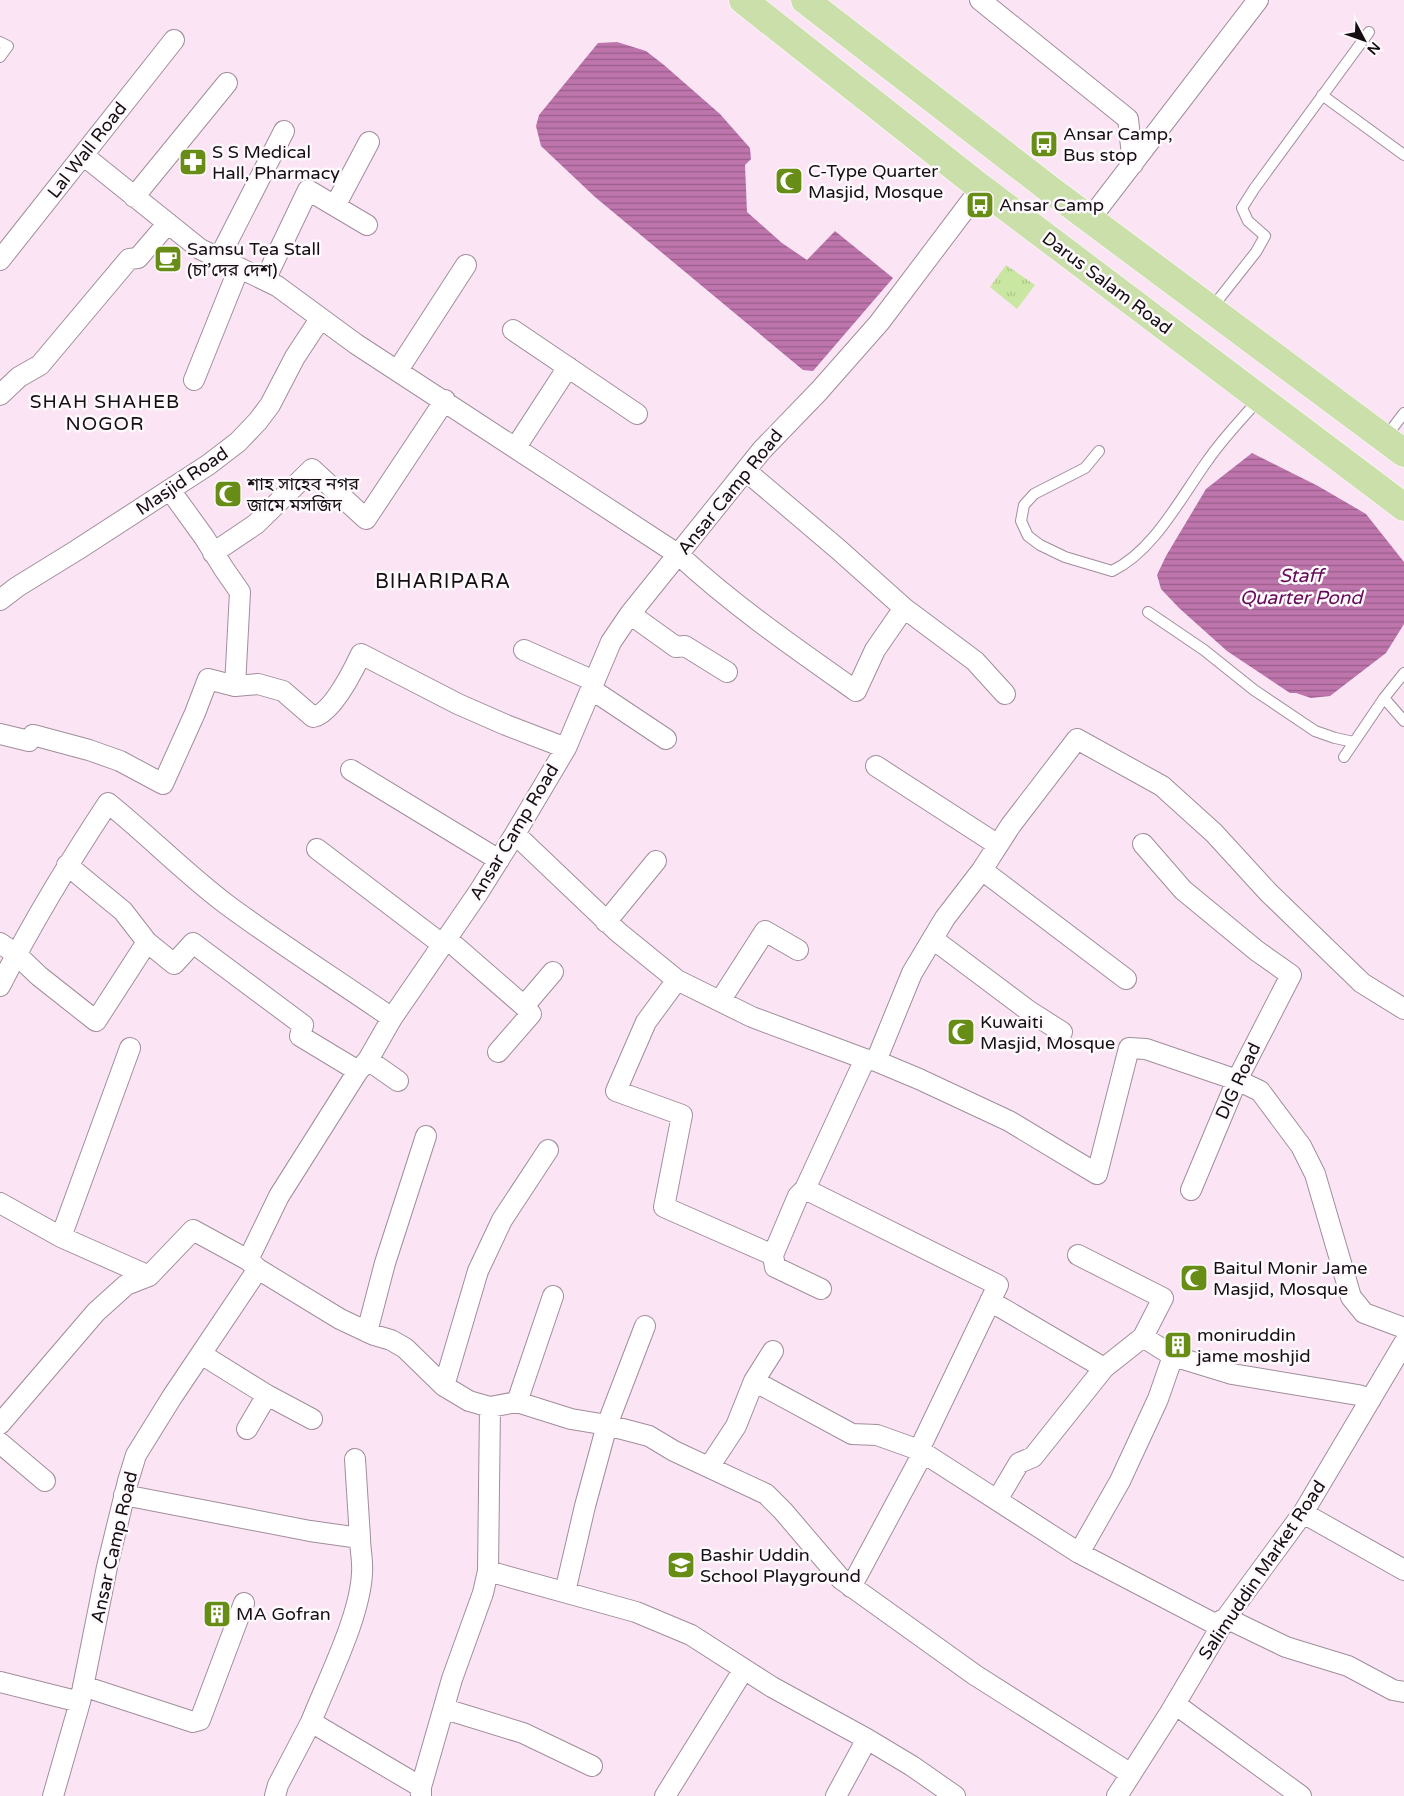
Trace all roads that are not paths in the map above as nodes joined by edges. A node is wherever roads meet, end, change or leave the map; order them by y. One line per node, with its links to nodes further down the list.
1 (744, 0): 16 (main road, Darus Salam Road)
2 (805, 0): 19 (main road)
3 (982, 1): 15 (street)
4 (1253, 2): 15 (street)
5 (1369, 32): 10 (lane)
6 (174, 40): 13 (street, Lal Wall Road)
7 (0, 42): 8 (lane)
8 (0, 57)
9 (227, 83): 17 (street)
10 (1322, 96): 14 (lane); 27 (lane)
11 (284, 131): 22 (street)
12 (369, 142): 18 (street)
13 (83, 155): 17 (street); 23 (street, Lal Wall Road)
14 (1404, 155)
15 (1133, 164): 19 (street)
16 (981, 188): 34 (main road, Darus Salam Road); 41 (street, Ansar Camp Road)
17 (134, 197): 20 (street)
18 (336, 206): 21 (street); 26 (street)
19 (1090, 219): 27 (main road)
20 (168, 224): 22 (street); 33 (street)
21 (367, 225)
22 (219, 258): 25 (street)
23 (0, 260)
24 (466, 265): 31 (street)
25 (239, 268): 26 (street); 32 (street)
26 (265, 280): 28 (street)
27 (1210, 309): 38 (main road)
28 (320, 319): 31 (street); 42 (street, Masjid Road)
29 (513, 330): 30 (street)
30 (568, 367): 37 (street); 39 (street)
31 (398, 370): 35 (street)
32 (194, 380)
33 (0, 395)
34 (1260, 398): 40 (lane); 43 (main road, Darus Salam Road)
35 (445, 400): 39 (street); 44 (street)
36 (1404, 413): 38 (lane)
37 (637, 414)
38 (1394, 446)
39 (516, 448): 45 (street)
40 (1099, 451)
41 (746, 471): 45 (street, Ansar Camp Road); 47 (street)
42 (170, 490): 44 (street); 46 (street, Masjid Road)
43 (1404, 506)
44 (214, 552): 54 (street)
45 (679, 555): 47 (street); 49 (street, Ansar Camp Road)
46 (0, 600)
47 (904, 608): 55 (street)
48 (1148, 612): 60 (lane)
49 (630, 614): 51 (street); 53 (street, Ansar Camp Road)
50 (524, 650): 53 (street)
51 (727, 672)
52 (1404, 673): 56 (lane)
53 (593, 685): 59 (street); 61 (street, Ansar Camp Road)
54 (235, 686): 58 (street); 61 (street)
55 (1005, 694)
56 (1384, 698): 57 (lane); 60 (lane)
57 (1404, 721)
58 (0, 734)
59 (666, 740)
60 (1354, 742): 62 (lane)
61 (566, 748): 65 (street, Ansar Camp Road)
62 (1344, 756)
63 (876, 766): 67 (street)
64 (351, 770): 69 (street)
65 (515, 834): 69 (street, Ansar Camp Road); 73 (street)
66 (1143, 844): 93 (street, DIG Road)
67 (998, 845): 72 (street); 85 (street)
68 (317, 849): 76 (street)
69 (499, 860): 76 (street, Ansar Camp Road)
70 (656, 860): 73 (street)
71 (68, 865): 75 (street); 77 (street); 86 (street)
72 (982, 870): 74 (street); 80 (street)
73 (606, 922): 81 (street)
74 (933, 939): 87 (street); 90 (street)
75 (147, 942): 77 (street); 91 (street)
76 (445, 942): 84 (street); 86 (street, Ansar Camp Road)
77 (8, 948): 82 (street)
78 (798, 950): 83 (street)
79 (553, 972): 84 (street)
80 (1126, 979)
81 (677, 980): 83 (street); 100 (street)
82 (0, 986)
83 (720, 1001): 90 (street)
84 (524, 1006): 89 (street)
85 (1404, 1009)
86 (392, 1018): 91 (street, Ansar Camp Road)
87 (1062, 1032)
88 (130, 1048): 99 (street)
89 (498, 1052)
90 (871, 1060): 93 (street); 96 (street)
91 (363, 1065): 92 (street); 102 (street, Ansar Camp Road)
92 (398, 1080)
93 (1237, 1080): 97 (street, DIG Road); 108 (street)
94 (426, 1136): 109 (street)
95 (548, 1150): 117 (street)
96 (805, 1189): 100 (street); 106 (street)
97 (1191, 1190)
98 (0, 1203): 99 (street)
99 (61, 1237): 103 (street)
100 (773, 1255): 104 (street)
101 (1078, 1255): 110 (street)
102 (253, 1265): 103 (street); 109 (street); 113 (street, Ansar Camp Road)
103 (149, 1276): 123 (street)
104 (821, 1289)
105 (553, 1296): 120 (street)
106 (990, 1302): 115 (street); 127 (street)
107 (645, 1326): 124 (street)
108 (1404, 1328)
109 (367, 1332): 117 (street)
110 (1143, 1336): 114 (street); 115 (street)
111 (1404, 1343): 119 (street, Salimuddin Market Road)
112 (773, 1351): 116 (street)
113 (201, 1354): 118 (street); 131 (street, Ansar Camp Road)
114 (1173, 1356): 119 (street); 135 (street)
115 (1104, 1368): 132 (street)
116 (754, 1381): 127 (street); 129 (street)
117 (444, 1386): 121 (street)
118 (267, 1395): 122 (street); 125 (street)
119 (1371, 1399): 133 (street, Salimuddin Market Road)
120 (517, 1402): 121 (street); 124 (street)
121 (490, 1407): 137 (street)
122 (312, 1419)
123 (0, 1424)
124 (607, 1425): 129 (street); 139 (street)
125 (248, 1429)
126 (0, 1443): 130 (street)
127 (921, 1452): 132 (street); 138 (street)
128 (355, 1459): 134 (street)
129 (709, 1468): 138 (street)
130 (45, 1481)
131 (124, 1495): 134 (street); 145 (street, Ansar Camp Road)
132 (998, 1500): 135 (street)
133 (1303, 1512): 136 (street); 141 (street, Salimuddin Market Road)
134 (360, 1538): 148 (street)
135 (1079, 1553): 141 (street)
136 (1404, 1570)
137 (488, 1571): 139 (street); 147 (street)
138 (851, 1587): 151 (street)
139 (565, 1592): 142 (street)
140 (244, 1603): 145 (street)
141 (1226, 1618): 144 (street); 146 (street, Salimuddin Market Road)
142 (744, 1670): 149 (street); 155 (street)
143 (0, 1682): 145 (street)
144 (1404, 1692)
145 (82, 1694): 153 (street, Ansar Camp Road)
146 (1175, 1704): 151 (street, Salimuddin Market Road); 159 (street)
147 (445, 1709): 150 (street); 152 (street)
148 (311, 1722): 152 (street); 154 (street)
149 (868, 1739): 156 (street); 157 (street)
150 (592, 1766)
151 (1131, 1774): 158 (street, Salimuddin Market Road)
152 (421, 1792)
153 (53, 1796)
154 (275, 1796)
155 (664, 1796)
156 (836, 1796)
157 (955, 1796)
158 (1117, 1796)
159 (1301, 1796)

